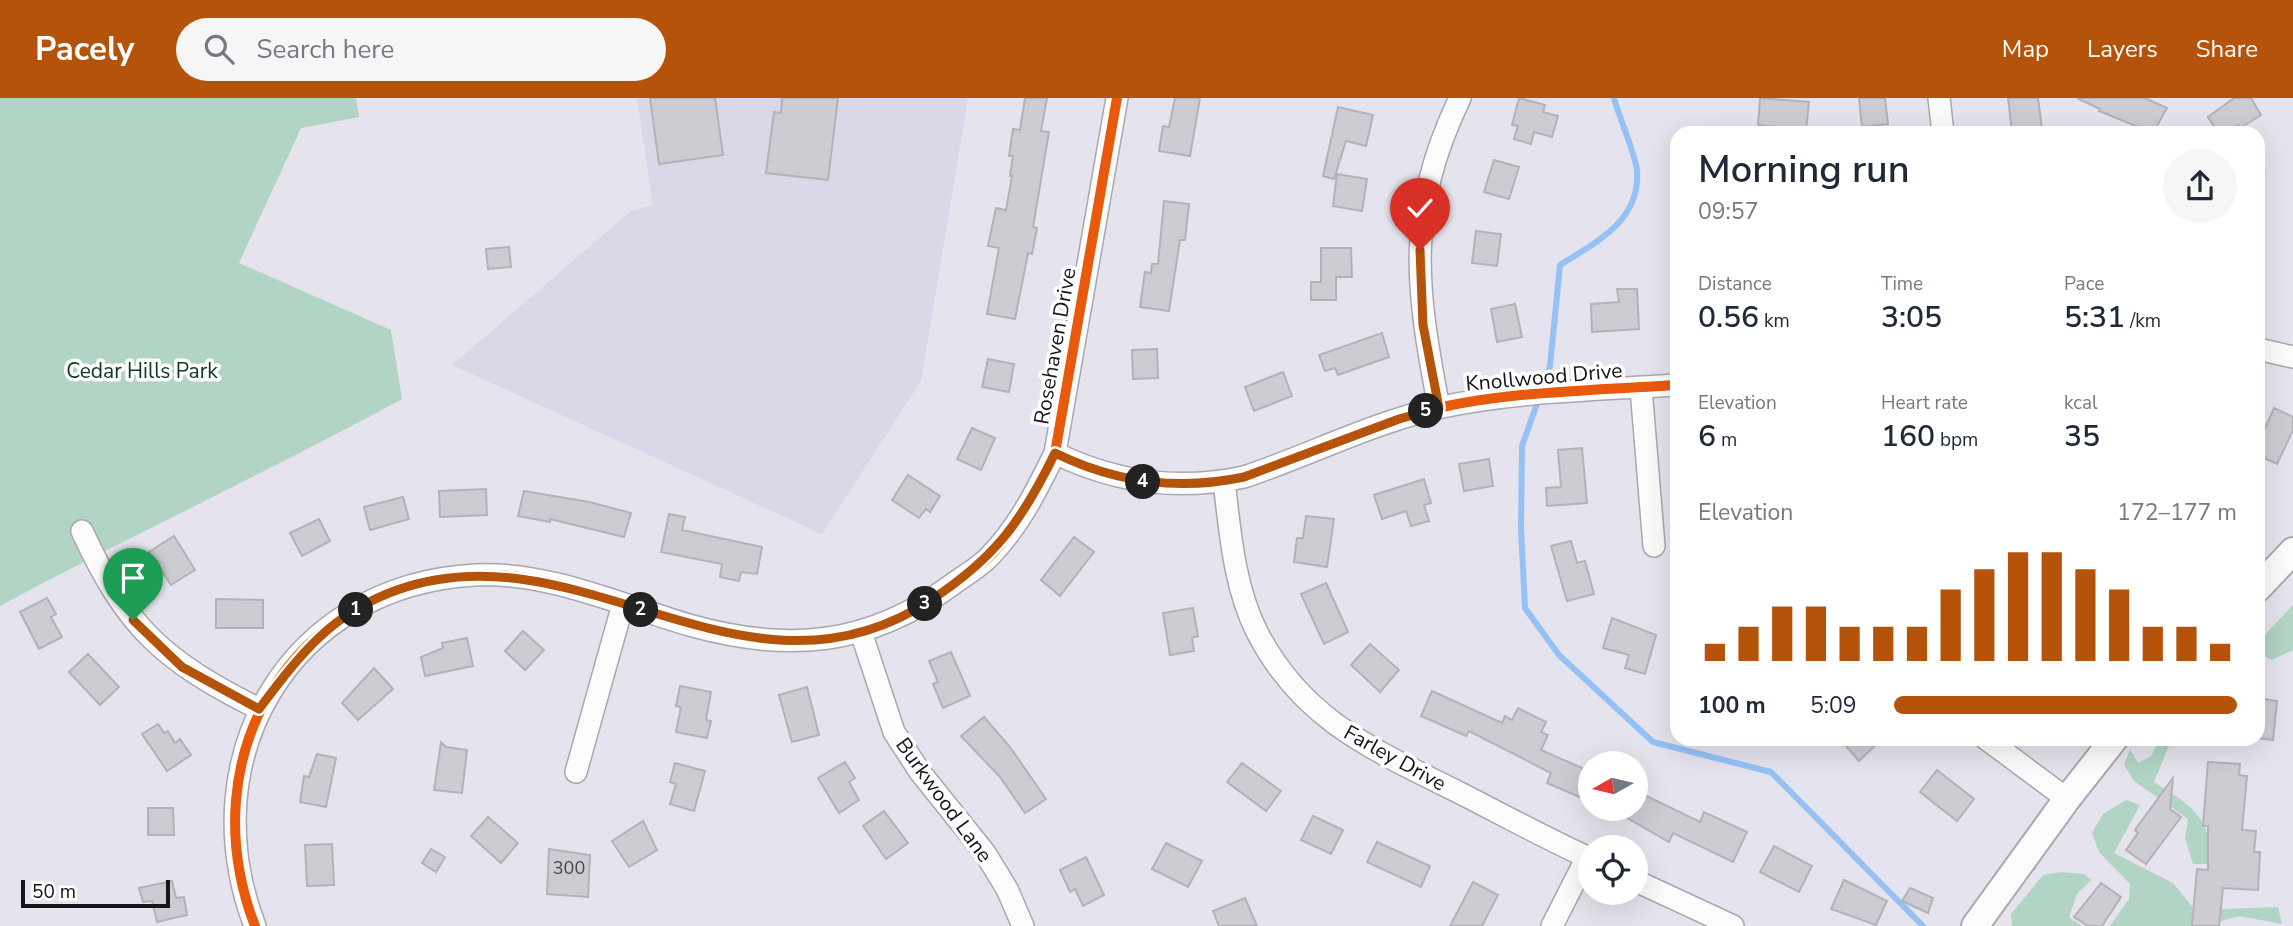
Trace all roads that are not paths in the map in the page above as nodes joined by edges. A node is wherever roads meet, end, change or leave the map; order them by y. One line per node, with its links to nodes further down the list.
1 (1117, 98): 10 (street, Rosehaven Drive)
2 (1460, 98): 9 (street)
3 (1938, 98): 4 (street)
4 (1943, 126)
5 (2265, 351): 6 (street)
6 (2293, 357)
7 (1670, 386): 8 (street, Knollwood Drive)
8 (1641, 388): 9 (street, Knollwood Drive); 13 (street)
9 (1439, 408): 11 (street, Knollwood Drive)
10 (1055, 453): 11 (street, Knollwood Drive); 17 (street, Rosehaven Drive)
11 (1224, 481): 23 (street, Farley Drive)
12 (82, 531): 18 (street)
13 (1654, 545)
14 (2293, 551): 15 (main road)
15 (2265, 581)
16 (623, 604): 17 (street, Rosehaven Drive); 18 (street, Rosehaven Drive); 21 (street)
17 (861, 632): 27 (street, Burkwood Lane)
18 (259, 709): 26 (street, Rosehaven Drive)
19 (1996, 746): 22 (street)
20 (2109, 746): 22 (main road)
21 (576, 772)
22 (2067, 799): 30 (main road)
23 (1578, 852)
24 (1578, 878): 28 (street)
25 (1648, 887): 29 (street)
26 (255, 926)
27 (1023, 926)
28 (1552, 926)
29 (1733, 926)
30 (1975, 926)

